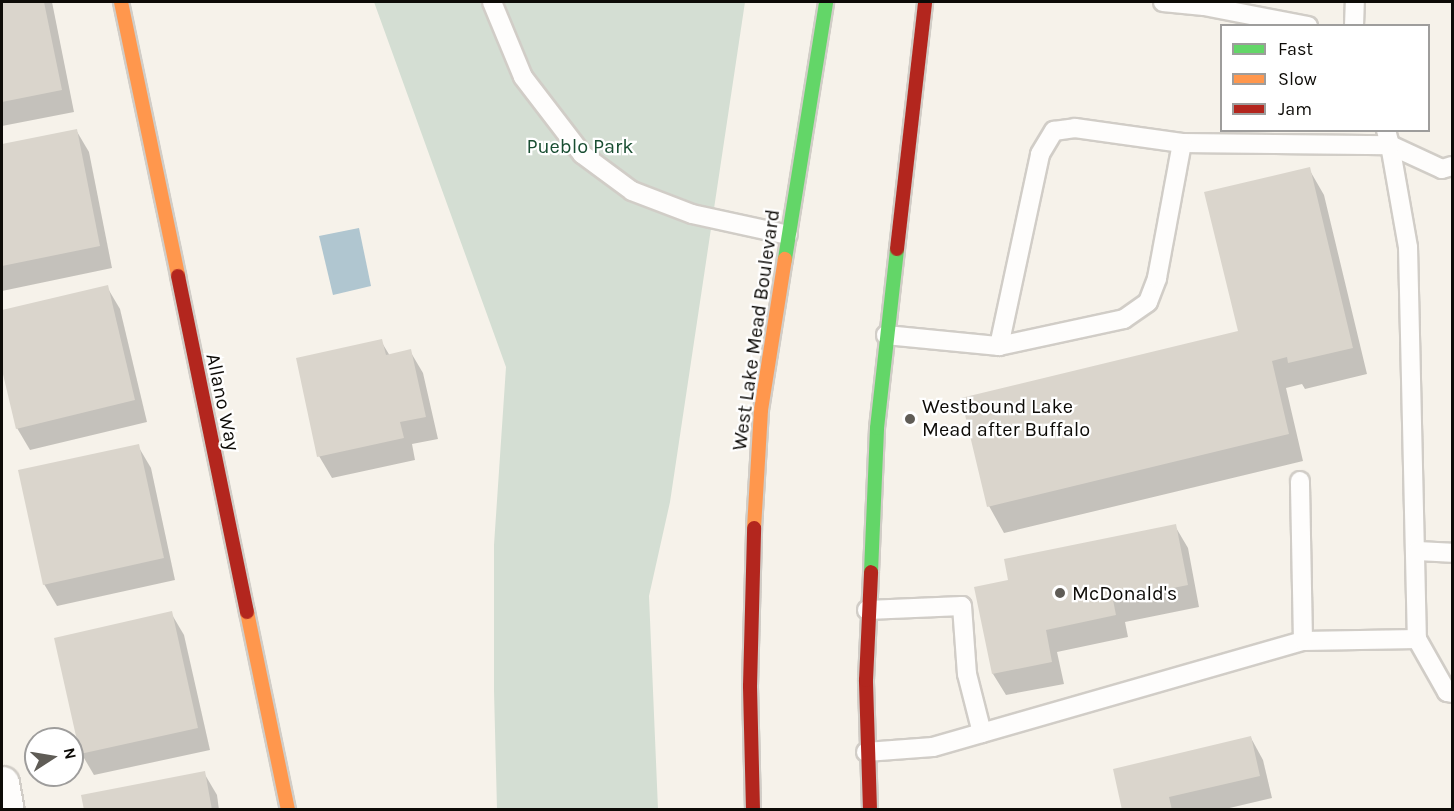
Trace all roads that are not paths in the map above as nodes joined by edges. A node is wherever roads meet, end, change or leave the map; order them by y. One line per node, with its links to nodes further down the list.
1 (121, 2): 27 (main road, Allano Way)
2 (492, 2): 13 (lane)
3 (826, 2): 13 (main road, West Lake Mead Boulevard)
4 (925, 2): 14 (main road)
5 (1163, 2): 7 (lane)
6 (1355, 2): 9 (lane)
7 (1204, 4): 8 (lane)
8 (1299, 24)
9 (1354, 24)
10 (1388, 138): 11 (lane); 12 (lane); 17 (lane)
11 (1182, 143): 15 (lane); 15 (lane)
12 (1452, 166)
13 (788, 235): 28 (main road, West Lake Mead Boulevard)
14 (886, 335): 15 (lane); 19 (main road)
15 (999, 346)
16 (1300, 481): 21 (lane)
17 (1417, 551): 18 (lane); 20 (lane)
18 (1452, 553)
19 (867, 610): 23 (lane); 24 (main road)
20 (1417, 639): 21 (lane); 22 (lane)
21 (1304, 641): 23 (lane)
22 (1452, 693)
23 (982, 733): 24 (lane)
24 (867, 753): 29 (main road)
25 (2, 783): 26 (street)
26 (7, 810)
27 (288, 810)
28 (753, 810)
29 (870, 810)

